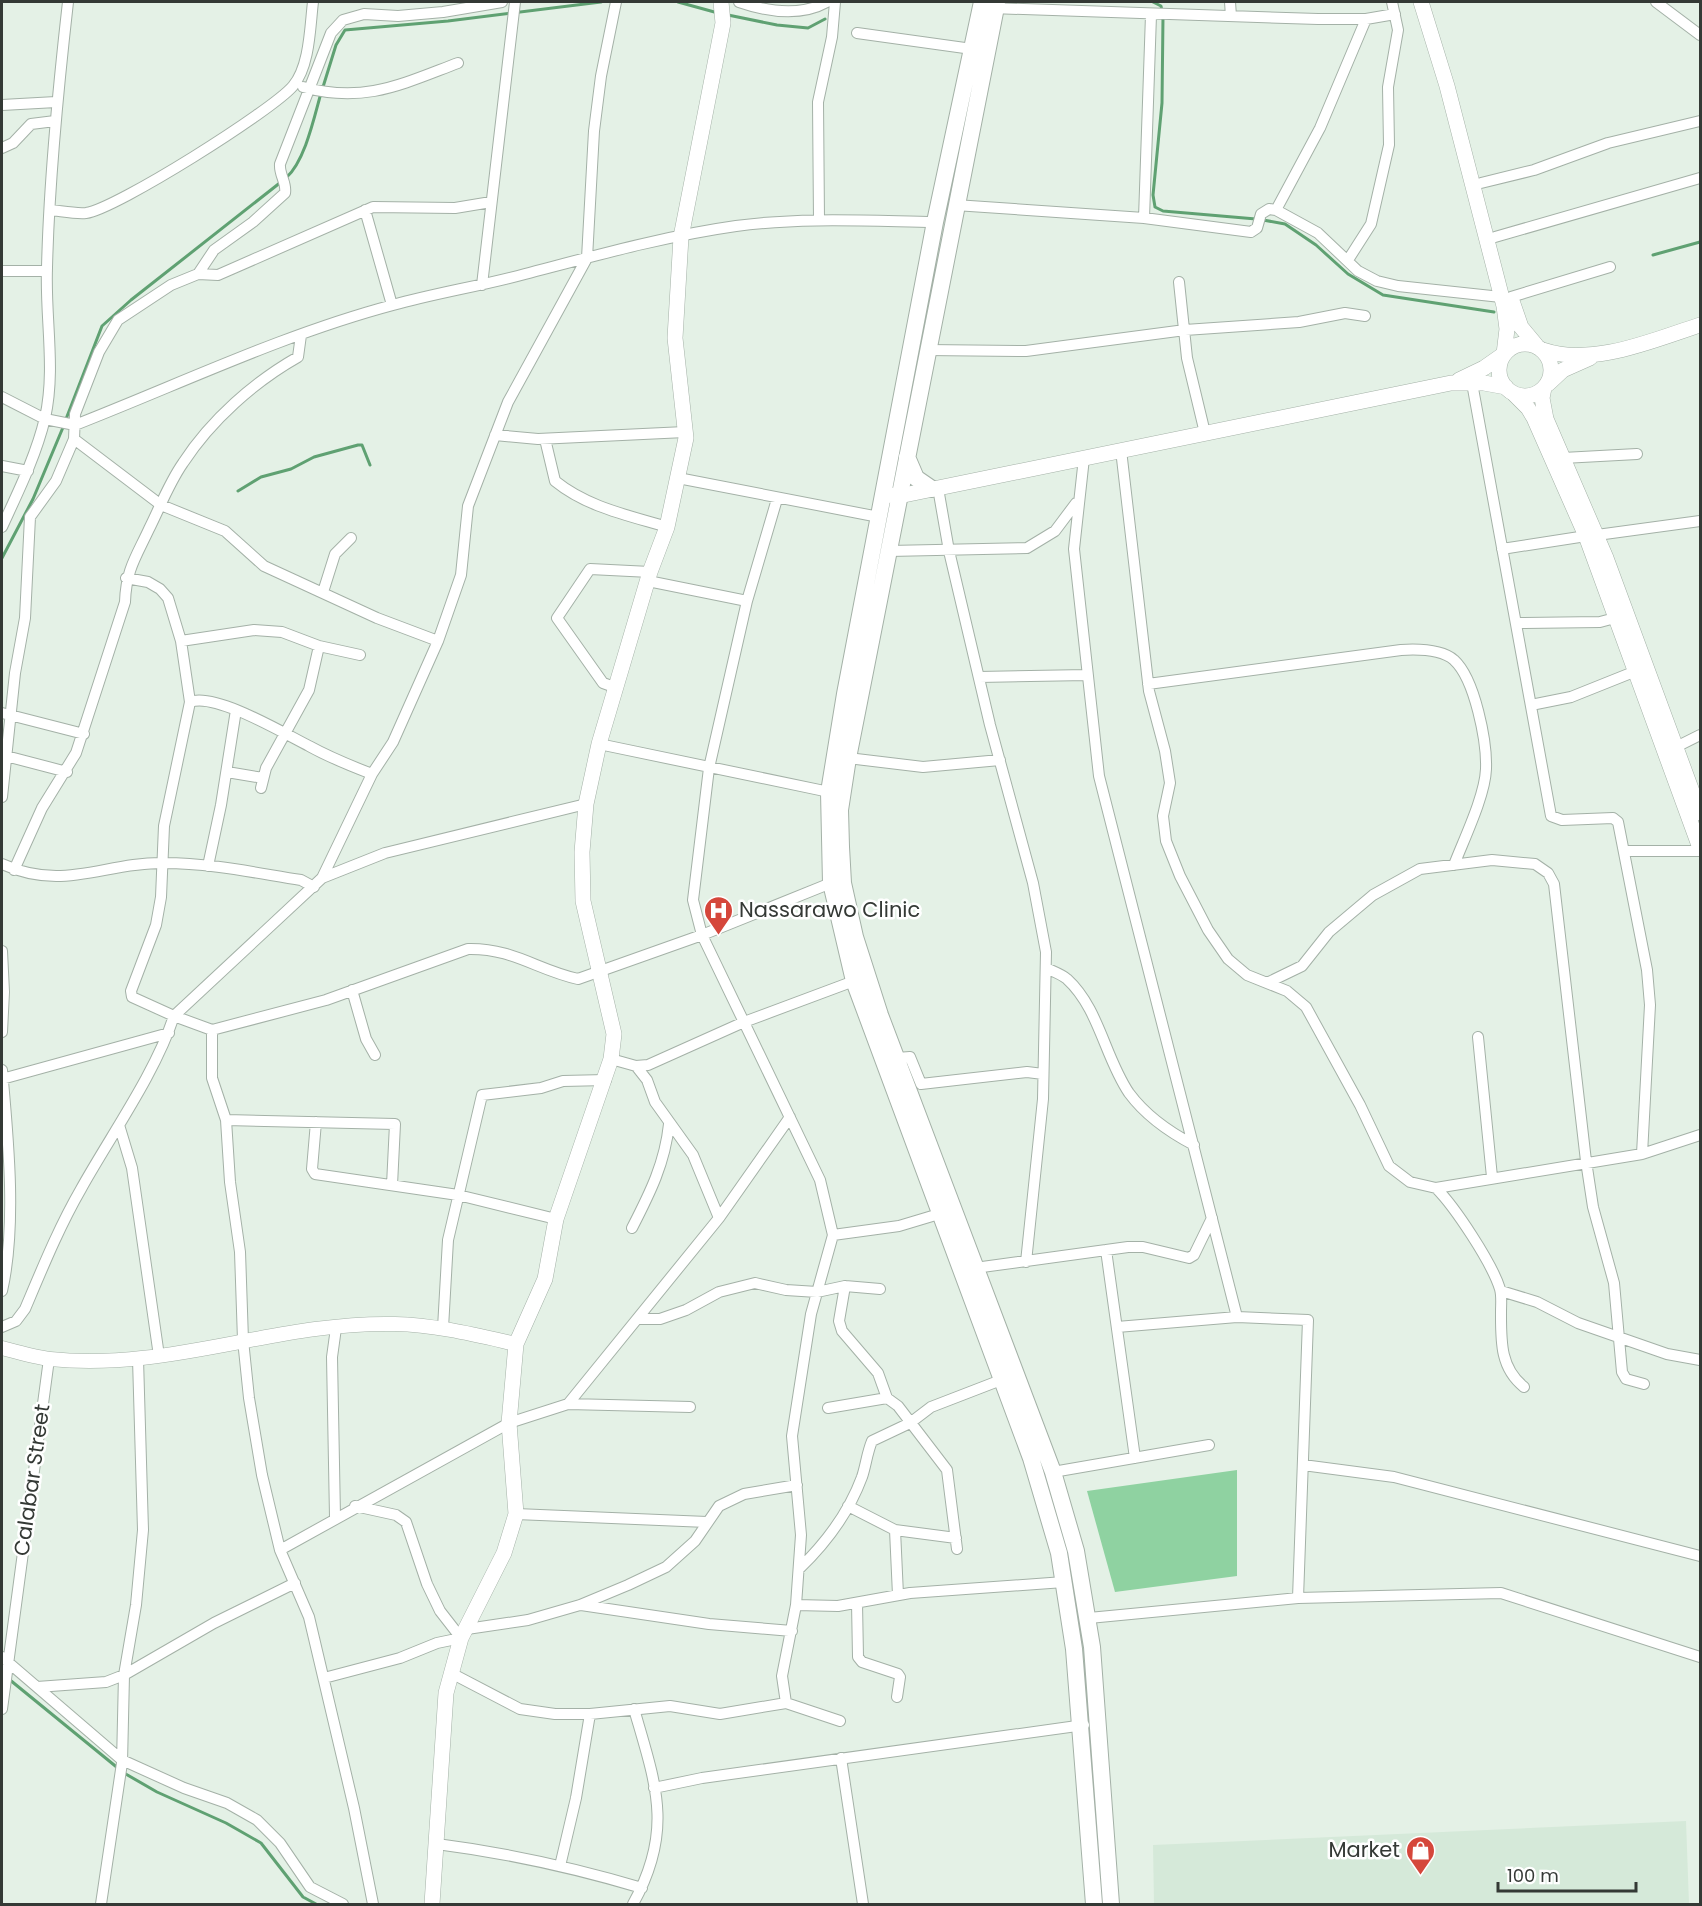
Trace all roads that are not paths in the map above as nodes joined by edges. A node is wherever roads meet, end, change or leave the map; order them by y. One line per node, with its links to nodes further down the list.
1 (68, 2): 26 (street)
2 (313, 2): 24 (street)
3 (502, 2): 25 (street)
4 (739, 2): 5 (street)
5 (827, 2)
6 (835, 2): 39 (street)
7 (1230, 2): 18 (street)
8 (1392, 2): 16 (street)
9 (1421, 2): 51 (main road)
10 (1430, 2): 32 (main road)
11 (1656, 2): 21 (street)
12 (515, 3): 33 (street)
13 (721, 3): 41 (main road)
14 (616, 4): 43 (street)
15 (989, 5): 17 (street); 22 (main road); 34 (main road)
16 (1395, 14): 19 (street); 44 (street)
17 (1156, 15): 18 (street); 38 (street)
18 (1231, 16): 19 (street)
19 (1366, 19): 37 (street)
20 (857, 33): 22 (street)
21 (1701, 35)
22 (972, 49): 40 (main road)
23 (458, 63): 25 (street)
24 (294, 85): 25 (street); 35 (street)
25 (312, 89): 48 (street)
26 (56, 102): 27 (street); 28 (street)
27 (2, 105)
28 (55, 121): 30 (street); 35 (street)
29 (1701, 121): 32 (street)
30 (2, 148)
31 (1701, 178): 42 (street)
32 (1481, 183): 42 (main road)
33 (491, 202): 36 (street); 50 (street)
34 (955, 205): 38 (street); 58 (main road)
35 (50, 210): 46 (street)
36 (364, 210): 48 (street); 52 (street)
37 (1276, 210): 38 (street); 44 (street)
38 (1144, 218)
39 (819, 219): 40 (street); 41 (street)
40 (935, 222): 82 (main road)
41 (681, 237): 43 (street); 68 (main road)
42 (1495, 237): 51 (main road)
43 (587, 258): 50 (street); 70 (street)
44 (1348, 260): 51 (street)
45 (1610, 267): 51 (street)
46 (46, 270): 47 (street); 66 (street)
47 (2, 271)
48 (198, 274): 67 (street)
49 (1179, 282): 55 (street)
50 (482, 285): 52 (street)
51 (1506, 297): 57 (main road); 60 (main road)
52 (393, 305): 56 (street)
53 (1365, 316): 55 (street)
54 (1701, 325): 59 (main road)
55 (1185, 330): 58 (street); 69 (street)
56 (301, 335): 67 (street); 85 (street)
57 (1540, 347): 59 (main road); 60 (main road); 63 (main road)
58 (926, 350): 75 (main road)
59 (1601, 353): 63 (main road)
60 (1504, 354): 61 (main road); 64 (main road)
61 (1451, 383): 62 (main road); 69 (main road)
62 (1472, 383): 64 (main road); 92 (street)
63 (1546, 386): 64 (main road); 77 (main road)
64 (1509, 390): 90 (main road)
65 (2, 398): 66 (street)
66 (45, 419): 67 (street); 79 (street)
67 (73, 425): 71 (street)
68 (686, 432): 72 (street); 80 (main road)
69 (1205, 433): 73 (main road)
70 (495, 435): 72 (street); 102 (street)
71 (74, 439): 85 (street); 113 (street)
72 (545, 439): 88 (street)
73 (1121, 450): 76 (main road); 108 (street)
74 (1637, 454): 77 (street)
75 (907, 458): 81 (main road); 82 (main road)
76 (1084, 458): 81 (main road); 84 (street)
77 (1563, 458): 90 (main road)
78 (2, 466): 79 (street)
79 (28, 471): 89 (street)
80 (678, 478): 83 (street); 88 (main road)
81 (935, 488): 82 (main road); 94 (street)
82 (891, 495): 86 (main road); 93 (main road)
83 (777, 499): 86 (street); 98 (street)
84 (1078, 502): 94 (street); 106 (street)
85 (161, 505): 96 (street); 97 (street)
86 (879, 517): 126 (main road)
87 (1701, 521): 90 (street)
88 (667, 526): 95 (main road)
89 (2, 527)
90 (1591, 535): 92 (street); 99 (main road); 118 (main road)
91 (351, 538): 97 (street)
92 (1502, 549): 100 (street)
93 (889, 551): 94 (street); 120 (main road)
94 (949, 551): 107 (street)
95 (649, 576): 98 (street); 109 (main road); 109 (street)
96 (126, 578): 101 (street); 115 (street)
97 (323, 592): 102 (street)
98 (747, 601): 122 (street)
99 (1615, 618): 100 (street); 105 (main road)
100 (1516, 623): 111 (street)
101 (181, 641): 103 (street); 110 (street)
102 (438, 641): 125 (street)
103 (320, 646): 104 (street); 114 (street)
104 (360, 655)
105 (1636, 671): 111 (street); 130 (main road)
106 (1087, 675): 107 (street); 167 (street)
107 (979, 677): 121 (street)
108 (1148, 684): 134 (street); 145 (street)
109 (617, 688): 117 (main road)
110 (190, 702): 112 (street); 132 (street)
111 (1531, 705): 131 (street)
112 (236, 710): 114 (street); 124 (street)
113 (6, 715): 115 (street); 119 (street)
114 (284, 733): 124 (street); 125 (street)
115 (84, 734): 123 (street)
116 (1701, 735): 118 (street)
117 (599, 744): 122 (street); 128 (main road)
118 (1676, 747): 129 (main road)
119 (6, 756): 123 (street); 127 (street)
120 (848, 758): 121 (street); 126 (main road)
121 (1000, 760): 142 (street)
122 (709, 768): 126 (street); 140 (street)
123 (66, 772): 136 (street)
124 (227, 772): 135 (street)
125 (372, 774): 137 (street)
126 (836, 793): 138 (main road); 154 (main road)
127 (2, 797)
128 (586, 804): 137 (street); 143 (main road)
129 (1700, 813)
130 (1701, 849): 131 (street)
131 (1624, 851): 168 (street)
132 (162, 862): 135 (street); 136 (street); 147 (street)
133 (2, 864): 136 (street)
134 (1454, 865): 145 (street); 169 (street)
135 (208, 867): 139 (street)
136 (14, 870)
137 (322, 878): 139 (street)
138 (831, 883): 140 (street); 144 (main road)
139 (314, 887): 147 (street)
140 (702, 935): 143 (street); 148 (street)
141 (2, 951): 150 (street)
142 (1046, 968): 158 (street); 167 (street)
143 (601, 971): 146 (street); 155 (main road)
144 (854, 981): 148 (street); 174 (main road)
145 (1267, 983): 172 (street)
146 (352, 990): 149 (street); 153 (street)
147 (174, 1016): 149 (street); 151 (street)
148 (744, 1022): 156 (street); 160 (street)
149 (212, 1030): 161 (street)
150 (2, 1032)
151 (169, 1033): 157 (street); 164 (street)
152 (1478, 1037): 170 (street)
153 (375, 1055)
154 (897, 1058): 158 (street); 182 (main road)
155 (611, 1059): 156 (street); 159 (main road)
156 (636, 1066): 163 (street)
157 (2, 1074): 165 (street)
158 (1043, 1074): 181 (street)
159 (606, 1080): 173 (street); 177 (main road)
160 (790, 1117): 175 (street); 179 (street)
161 (226, 1120): 162 (street); 195 (street)
162 (316, 1122): 171 (street); 171 (street)
163 (669, 1124): 175 (street); 178 (street)
164 (119, 1125): 190 (street); 198 (street)
165 (4, 1128): 185 (street)
166 (1701, 1135): 168 (street)
167 (1194, 1145): 176 (street)
168 (1642, 1154): 169 (street)
169 (1586, 1161): 170 (street); 194 (street)
170 (1492, 1177): 172 (street)
171 (392, 1185): 173 (street)
172 (1436, 1188): 186 (street)
173 (458, 1195): 177 (street); 193 (street)
174 (939, 1214): 179 (street); 202 (main road)
175 (719, 1218): 189 (street)
176 (1212, 1218): 180 (street); 188 (street)
177 (556, 1219): 196 (main road)
178 (632, 1228)
179 (833, 1235): 187 (street)
180 (1106, 1250): 181 (street); 191 (street)
181 (1026, 1262): 182 (street)
182 (975, 1268): 214 (main road)
183 (845, 1286): 184 (street); 187 (street); 205 (street)
184 (880, 1289)
185 (2, 1291)
186 (1501, 1291): 194 (street); 204 (street)
187 (817, 1292): 189 (street); 215 (street)
188 (1237, 1317): 191 (street); 213 (street)
189 (637, 1319): 206 (street)
190 (2, 1327)
191 (1117, 1327): 212 (street)
192 (336, 1328): 193 (street); 195 (street); 219 (street)
193 (443, 1328): 196 (street)
194 (1619, 1337): 201 (street); 203 (street)
195 (243, 1340): 198 (street); 222 (street)
196 (516, 1344): 209 (main road)
197 (2, 1348): 199 (street)
198 (159, 1356): 200 (street)
199 (49, 1359): 200 (street); 236 (street, Calabar Street)
200 (138, 1359): 238 (street)
201 (1701, 1360)
202 (1001, 1380): 210 (street); 225 (main road)
203 (1644, 1384)
204 (1524, 1388)
205 (887, 1398): 208 (street); 210 (street)
206 (568, 1404): 207 (street); 209 (street)
207 (690, 1407)
208 (828, 1408)
209 (509, 1423): 216 (street); 218 (main road)
210 (910, 1423): 217 (street); 221 (street)
211 (1209, 1445): 212 (street)
212 (1135, 1458): 214 (street)
213 (1303, 1465): 223 (street); 228 (street)
214 (1053, 1472): 232 (main road)
215 (796, 1485): 220 (street); 224 (street)
216 (355, 1506): 219 (street); 234 (street)
217 (848, 1506): 221 (street); 224 (street)
218 (516, 1514): 220 (street); 234 (main road)
219 (335, 1517): 222 (street)
220 (708, 1522): 230 (street)
221 (895, 1530): 227 (street)
222 (280, 1550): 226 (street)
223 (1701, 1556)
224 (799, 1569): 231 (street)
225 (1064, 1582): 227 (street); 249 (main road)
226 (295, 1583): 238 (street); 239 (street)
227 (898, 1595): 229 (street)
228 (1298, 1598): 232 (street); 235 (street)
229 (857, 1603): 231 (street); 242 (street)
230 (580, 1605): 233 (street); 234 (street)
231 (796, 1605): 233 (street)
232 (1089, 1618): 248 (main road)
233 (792, 1631): 243 (street)
234 (464, 1633): 237 (main road); 239 (street)
235 (1701, 1657)
236 (5, 1662): 240 (street, Calabar Street); 241 (street)
237 (451, 1673): 246 (street); 253 (main road)
238 (124, 1675): 241 (street); 251 (street)
239 (324, 1678): 260 (street)
240 (3, 1687): 244 (street, Calabar Street)
241 (37, 1687): 251 (street)
242 (897, 1697)
243 (786, 1703): 245 (street); 247 (street)
244 (2, 1709)
245 (634, 1709): 246 (street); 252 (street)
246 (590, 1714): 254 (street)
247 (840, 1721)
248 (1099, 1723): 249 (street); 255 (main road)
249 (1080, 1726): 250 (street); 256 (main road)
250 (841, 1758): 252 (street); 263 (street)
251 (122, 1761): 258 (street); 259 (street)
252 (654, 1788): 257 (street)
253 (436, 1844): 254 (street); 261 (main road)
254 (560, 1866): 257 (street)
255 (1109, 1876): 256 (main road); 265 (main road)
256 (1092, 1878): 264 (main road)
257 (642, 1888): 262 (street)
258 (101, 1905)
259 (343, 1905)
260 (373, 1905)
261 (432, 1905)
262 (633, 1905)
263 (863, 1905)
264 (1094, 1905)
265 (1111, 1905)

